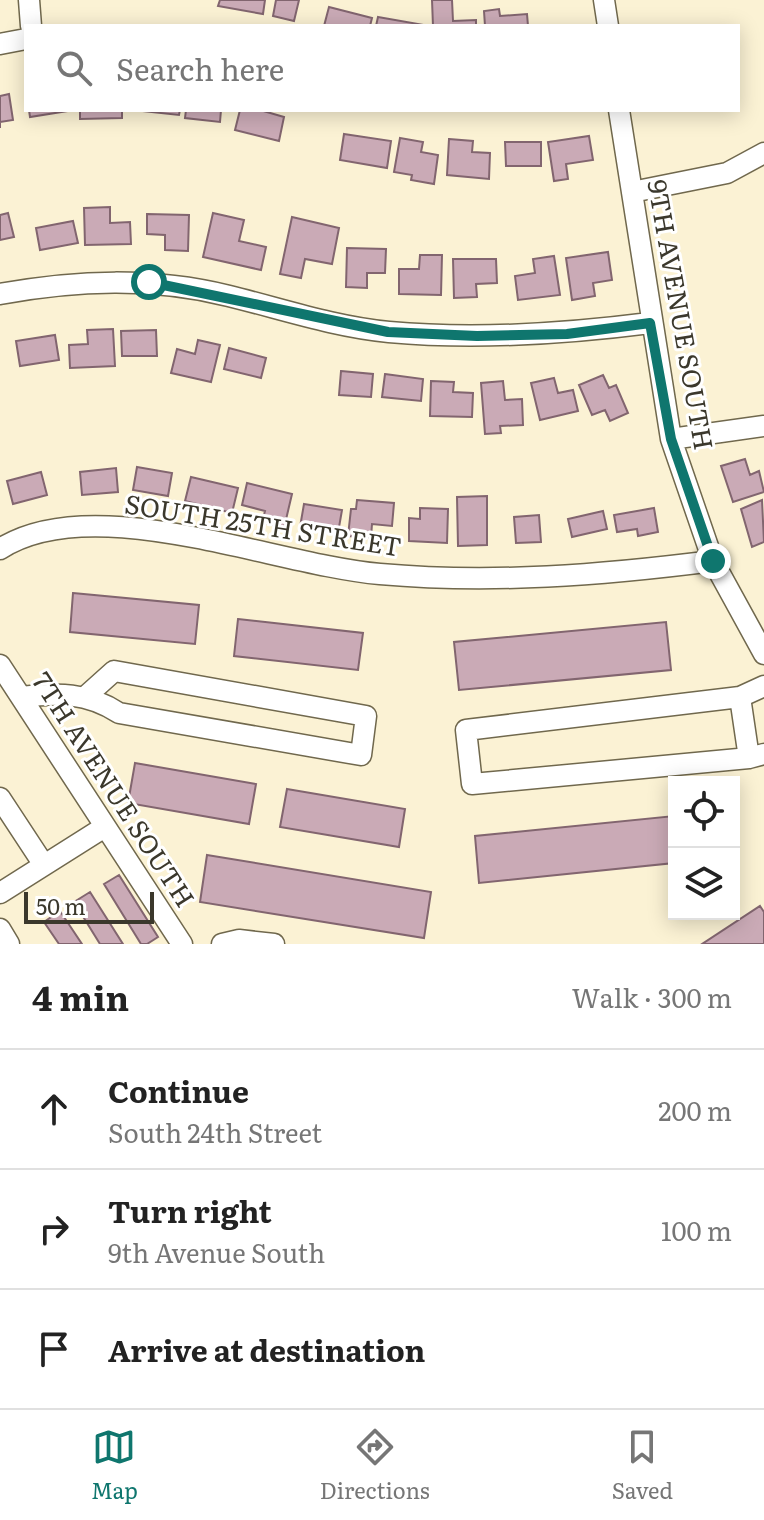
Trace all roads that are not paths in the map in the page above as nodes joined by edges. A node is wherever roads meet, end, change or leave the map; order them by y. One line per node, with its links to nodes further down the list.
1 (29, 0): 3 (street)
2 (604, 0): 4 (street)
3 (31, 24)
4 (608, 24)
5 (24, 39): 6 (street)
6 (0, 44)
7 (619, 112): 9 (street, 9TH AVENUE SOUTH)
8 (764, 153): 9 (street)
9 (632, 192): 11 (street, 9TH AVENUE SOUTH)
10 (0, 294): 11 (street)
11 (650, 323): 13 (street, 9TH AVENUE SOUTH)
12 (764, 426): 13 (street)
13 (671, 439): 15 (street, 9TH AVENUE SOUTH)
14 (0, 549): 15 (street, SOUTH 25TH STREET)
15 (713, 561): 16 (street, 9TH AVENUE SOUTH)
16 (764, 654)
17 (0, 665): 19 (street, 7TH AVENUE SOUTH)
18 (764, 686): 21 (street)
19 (21, 697): 20 (street); 24 (street, 7TH AVENUE SOUTH)
20 (85, 697): 20 (street)
21 (740, 697): 22 (street); 22 (street)
22 (757, 756)
23 (0, 798): 25 (street)
24 (103, 828): 25 (street); 27 (street, 7TH AVENUE SOUTH)
25 (44, 865): 26 (street)
26 (0, 893)
27 (182, 944)
28 (222, 944): 29 (street)
29 (274, 944)

